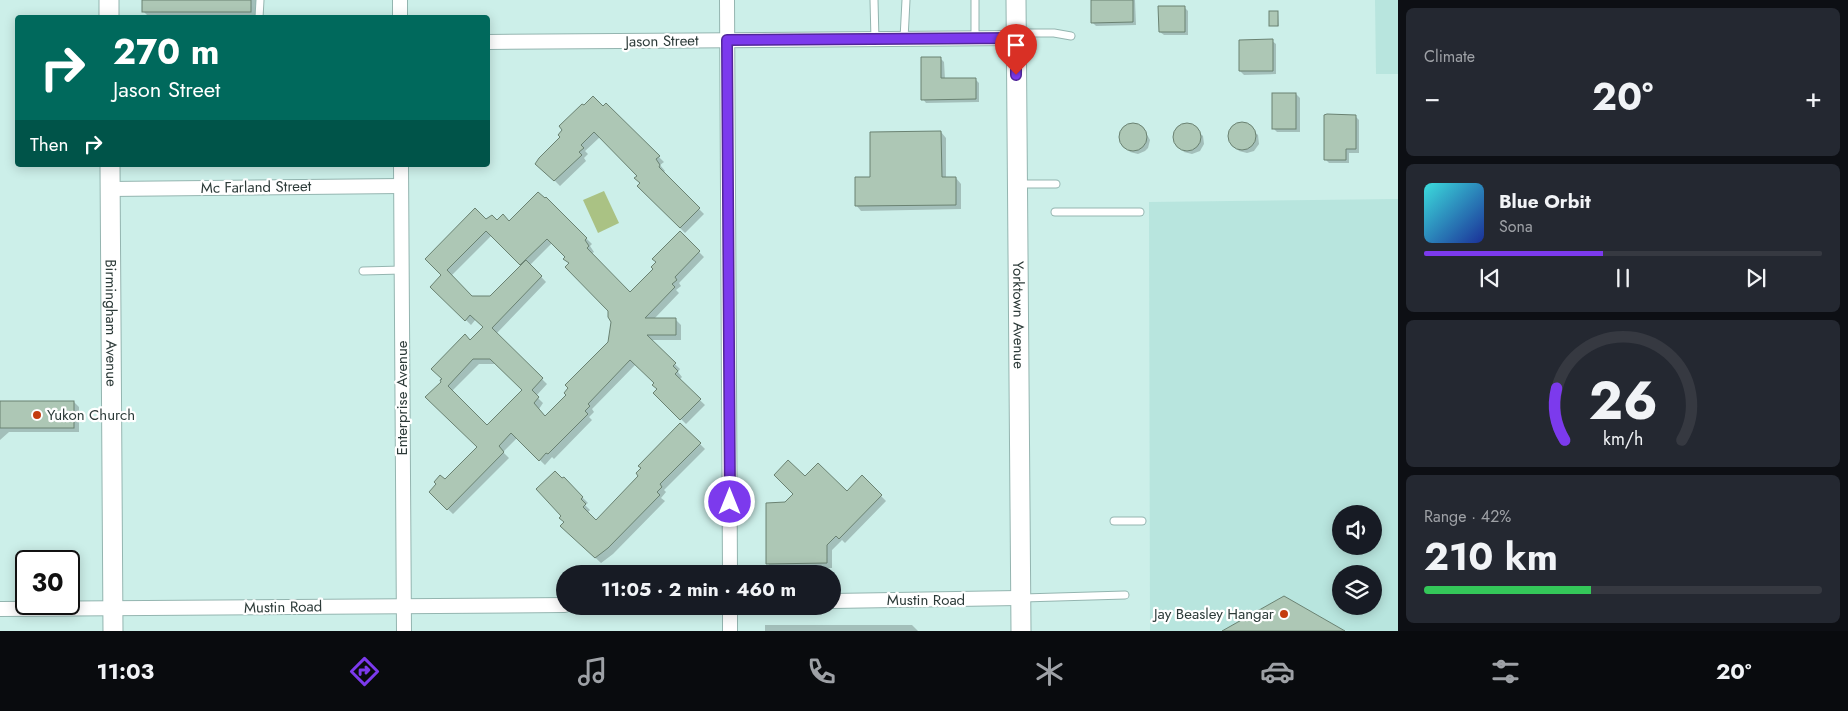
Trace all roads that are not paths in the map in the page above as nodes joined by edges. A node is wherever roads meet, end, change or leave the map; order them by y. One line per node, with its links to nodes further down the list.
1 (109, 0): 9 (main road)
2 (260, 0): 10 (lane)
3 (400, 0): 11 (street)
4 (726, 0): 16 (street)
5 (874, 0): 17 (lane)
6 (906, 0): 15 (lane)
7 (975, 0): 14 (lane)
8 (1016, 0): 12 (main road, Yorktown Avenue)
9 (109, 15)
10 (259, 15)
11 (400, 15)
12 (1016, 36): 13 (lane); 14 (street, Jason Street); 21 (main road, Yorktown Avenue)
13 (1071, 36)
14 (975, 38): 15 (street, Jason Street)
15 (904, 39): 17 (street, Jason Street)
16 (727, 40): 17 (street, Jason Street); 18 (street, Jason Street); 31 (street)
17 (875, 40)
18 (490, 42)
19 (110, 167): 24 (main road, Birmingham Avenue)
20 (401, 167): 23 (street, Enterprise Avenue)
21 (1017, 184): 22 (lane); 33 (main road, Yorktown Avenue)
22 (1056, 184)
23 (401, 186): 24 (street, Mc Farland Street); 27 (street, Enterprise Avenue)
24 (110, 189): 37 (main road, Birmingham Avenue)
25 (1055, 212): 26 (lane)
26 (1140, 212)
27 (402, 270): 28 (lane); 36 (street, Enterprise Avenue)
28 (363, 271)
29 (1114, 521): 30 (lane)
30 (1142, 521)
31 (730, 565)
32 (1125, 595): 33 (lane)
33 (1020, 598): 34 (street, Mustin Road); 43 (main road, Yorktown Avenue)
34 (841, 601)
35 (556, 604): 36 (street, Mustin Road)
36 (404, 606): 37 (street, Mustin Road); 41 (street, Enterprise Avenue)
37 (113, 608): 38 (street, Mustin Road); 40 (main road, Birmingham Avenue)
38 (0, 609)
39 (730, 615): 42 (street)
40 (113, 631)
41 (404, 631)
42 (730, 631)
43 (1021, 631)

